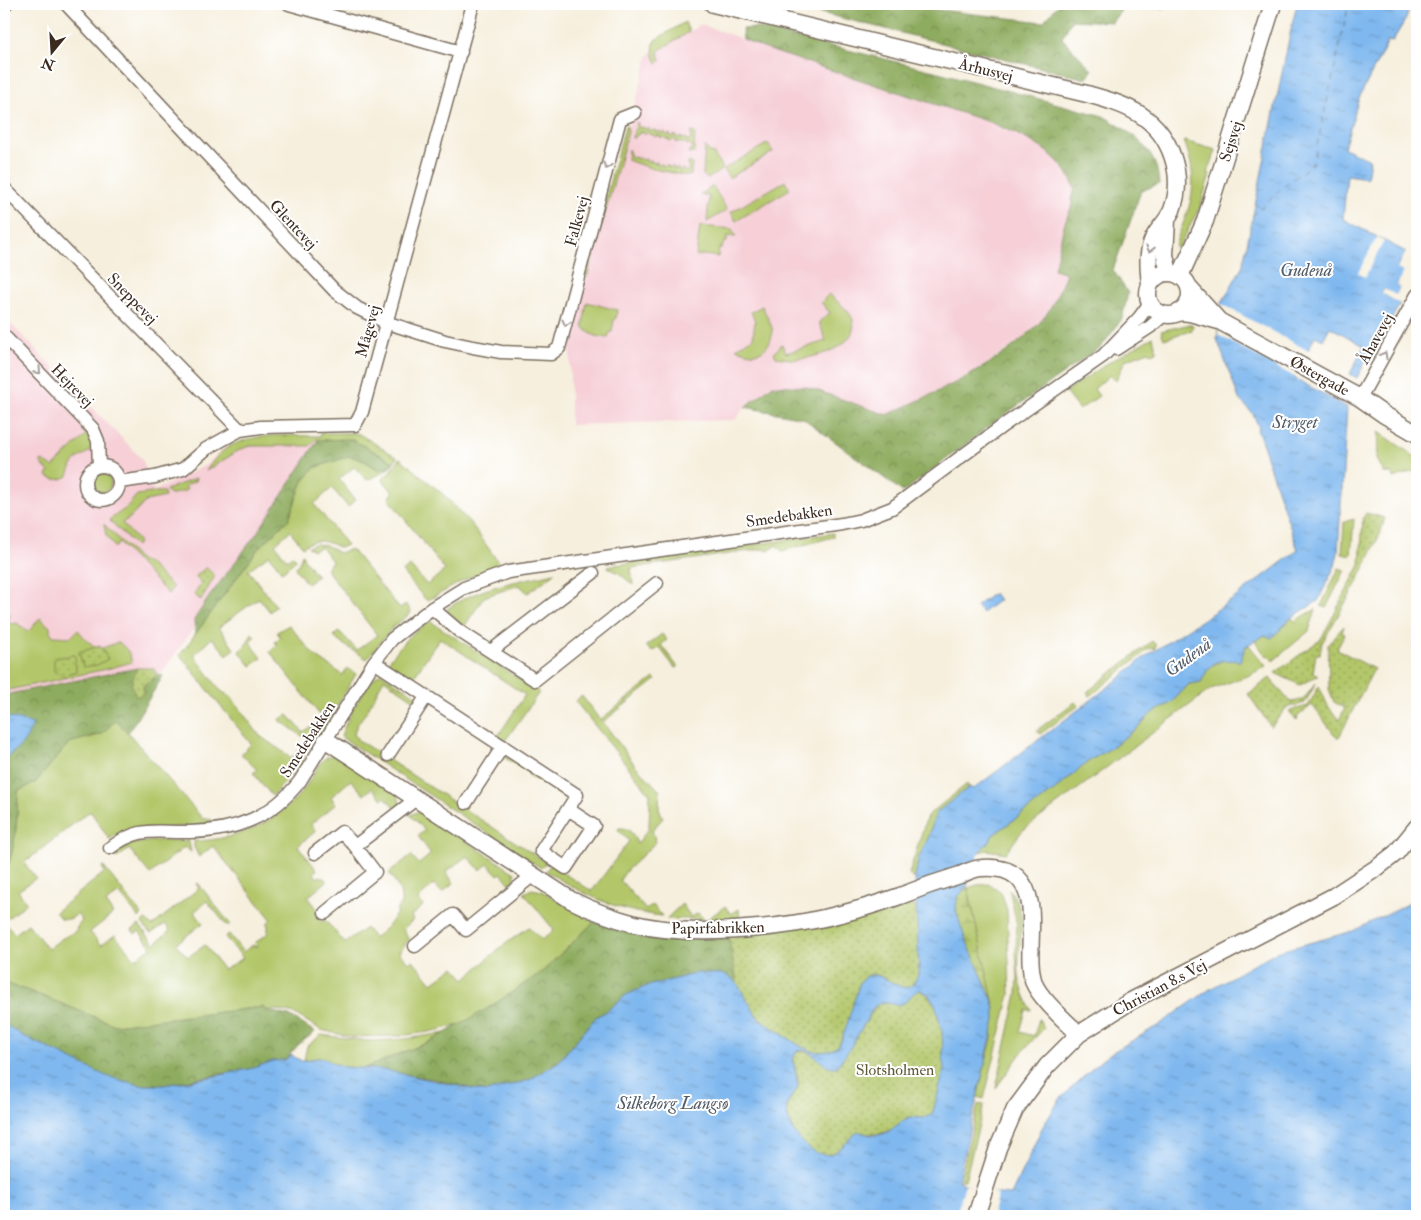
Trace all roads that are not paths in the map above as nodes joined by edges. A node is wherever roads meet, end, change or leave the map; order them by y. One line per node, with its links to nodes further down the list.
1 (66, 4): 16 (street, Glentevej)
2 (289, 4): 6 (street)
3 (473, 4): 6 (street, Mågevej)
4 (713, 4): 9 (street, Århusvej)
5 (1273, 4): 10 (street, Sejsvej)
6 (461, 52): 16 (street, Mågevej)
7 (636, 113): 18 (street, Falkevej, one-way to 18)
8 (4, 188): 21 (street, Sneppevej)
9 (1167, 220): 10 (street, Århusvej); 11 (street, Århusvej, one-way to 11)
10 (1180, 279): 11 (street); 14 (street); 15 (street, Østergade)
11 (1150, 284): 13 (street)
12 (1417, 295): 20 (street, Åhavevej, one-way to 12)
13 (1150, 303): 14 (street); 19 (street, Smedebakken)
14 (1172, 313): 15 (street, Østergade); 19 (street, Smedebakken)
15 (1219, 321): 20 (street, Østergade)
16 (386, 322): 18 (street, Glentevej); 21 (street, Mågevej)
17 (4, 336): 23 (street, Hejrevej, one-way to 23)
18 (559, 348)
19 (1109, 351): 27 (street, Smedebakken)
20 (1360, 398): 22 (street, Østergade)
21 (240, 430): 24 (street, Mågevej)
22 (1417, 434)
23 (99, 466): 24 (street); 24 (street)
24 (120, 482)
25 (593, 573): 28 (street)
26 (658, 584): 28 (street)
27 (432, 608): 28 (street); 29 (street, Smedebakken)
28 (491, 651)
29 (374, 662): 30 (street); 31 (street, Smedebakken)
30 (426, 696): 32 (street); 33 (street)
31 (326, 740): 34 (street, Papirfabrikken); 39 (street, Smedebakken)
32 (503, 746): 35 (street); 36 (street)
33 (388, 755)
34 (416, 799): 38 (street); 41 (street, Papirfabrikken)
35 (466, 803)
36 (568, 809): 36 (street)
37 (1417, 827): 44 (street, Christian 8.s Vej)
38 (355, 846): 40 (street); 42 (street)
39 (110, 848)
40 (315, 853)
41 (532, 876): 43 (street); 44 (street, Papirfabrikken)
42 (325, 913)
43 (416, 946)
44 (1078, 1034): 45 (street, Christian 8.s Vej)
45 (976, 1216)

